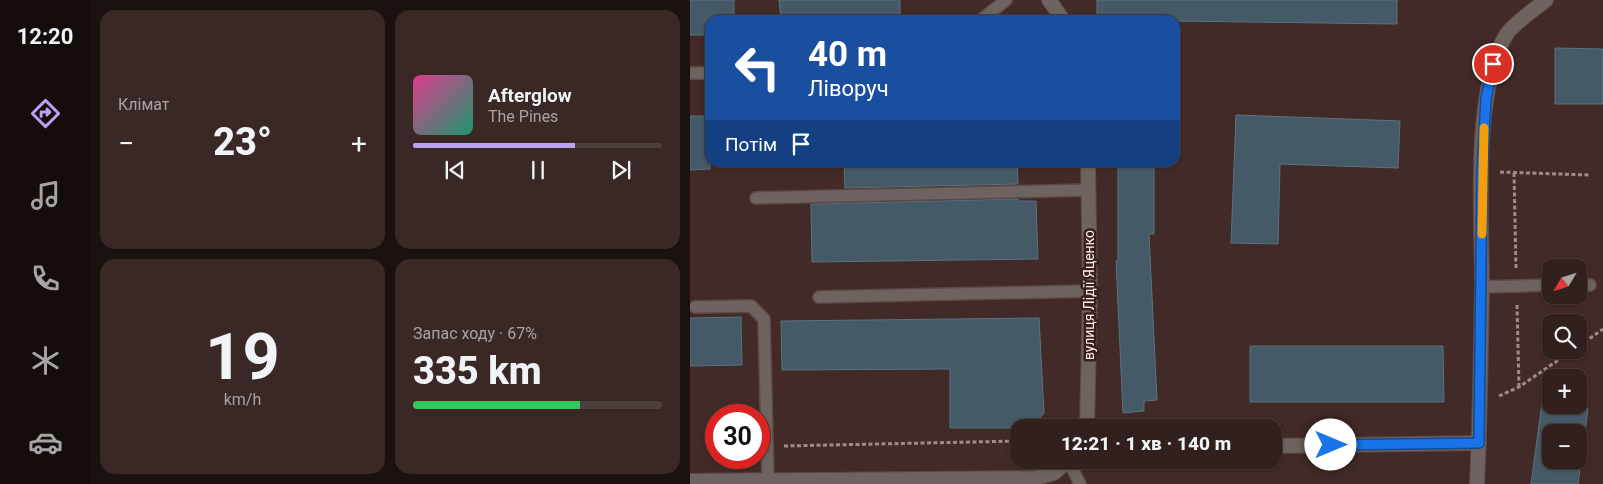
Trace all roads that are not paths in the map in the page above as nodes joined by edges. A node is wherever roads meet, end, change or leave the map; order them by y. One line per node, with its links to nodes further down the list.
1 (1006, 0): 4 (lane)
2 (1048, 0): 5 (street)
3 (1546, 0): 12 (street)
4 (986, 15)
5 (1059, 15)
6 (690, 73): 7 (lane)
7 (705, 73)
8 (1088, 167): 9 (street, вулиця Лідії Яценко)
9 (1089, 190): 10 (lane); 13 (street, вулиця Лідії Яценко)
10 (756, 198)
11 (1542, 285): 12 (lane)
12 (1482, 287): 17 (street)
13 (1090, 291): 14 (lane); 16 (street, вулиця Лідії Яценко)
14 (819, 297)
15 (695, 307): 21 (lane)
16 (1089, 419)
17 (1479, 443): 18 (street); 25 (street)
18 (1282, 446)
19 (1059, 469): 23 (street)
20 (1073, 469): 24 (lane)
21 (768, 480): 22 (street); 23 (street)
22 (690, 481)
23 (870, 482)
24 (1080, 484)
25 (1477, 484)

